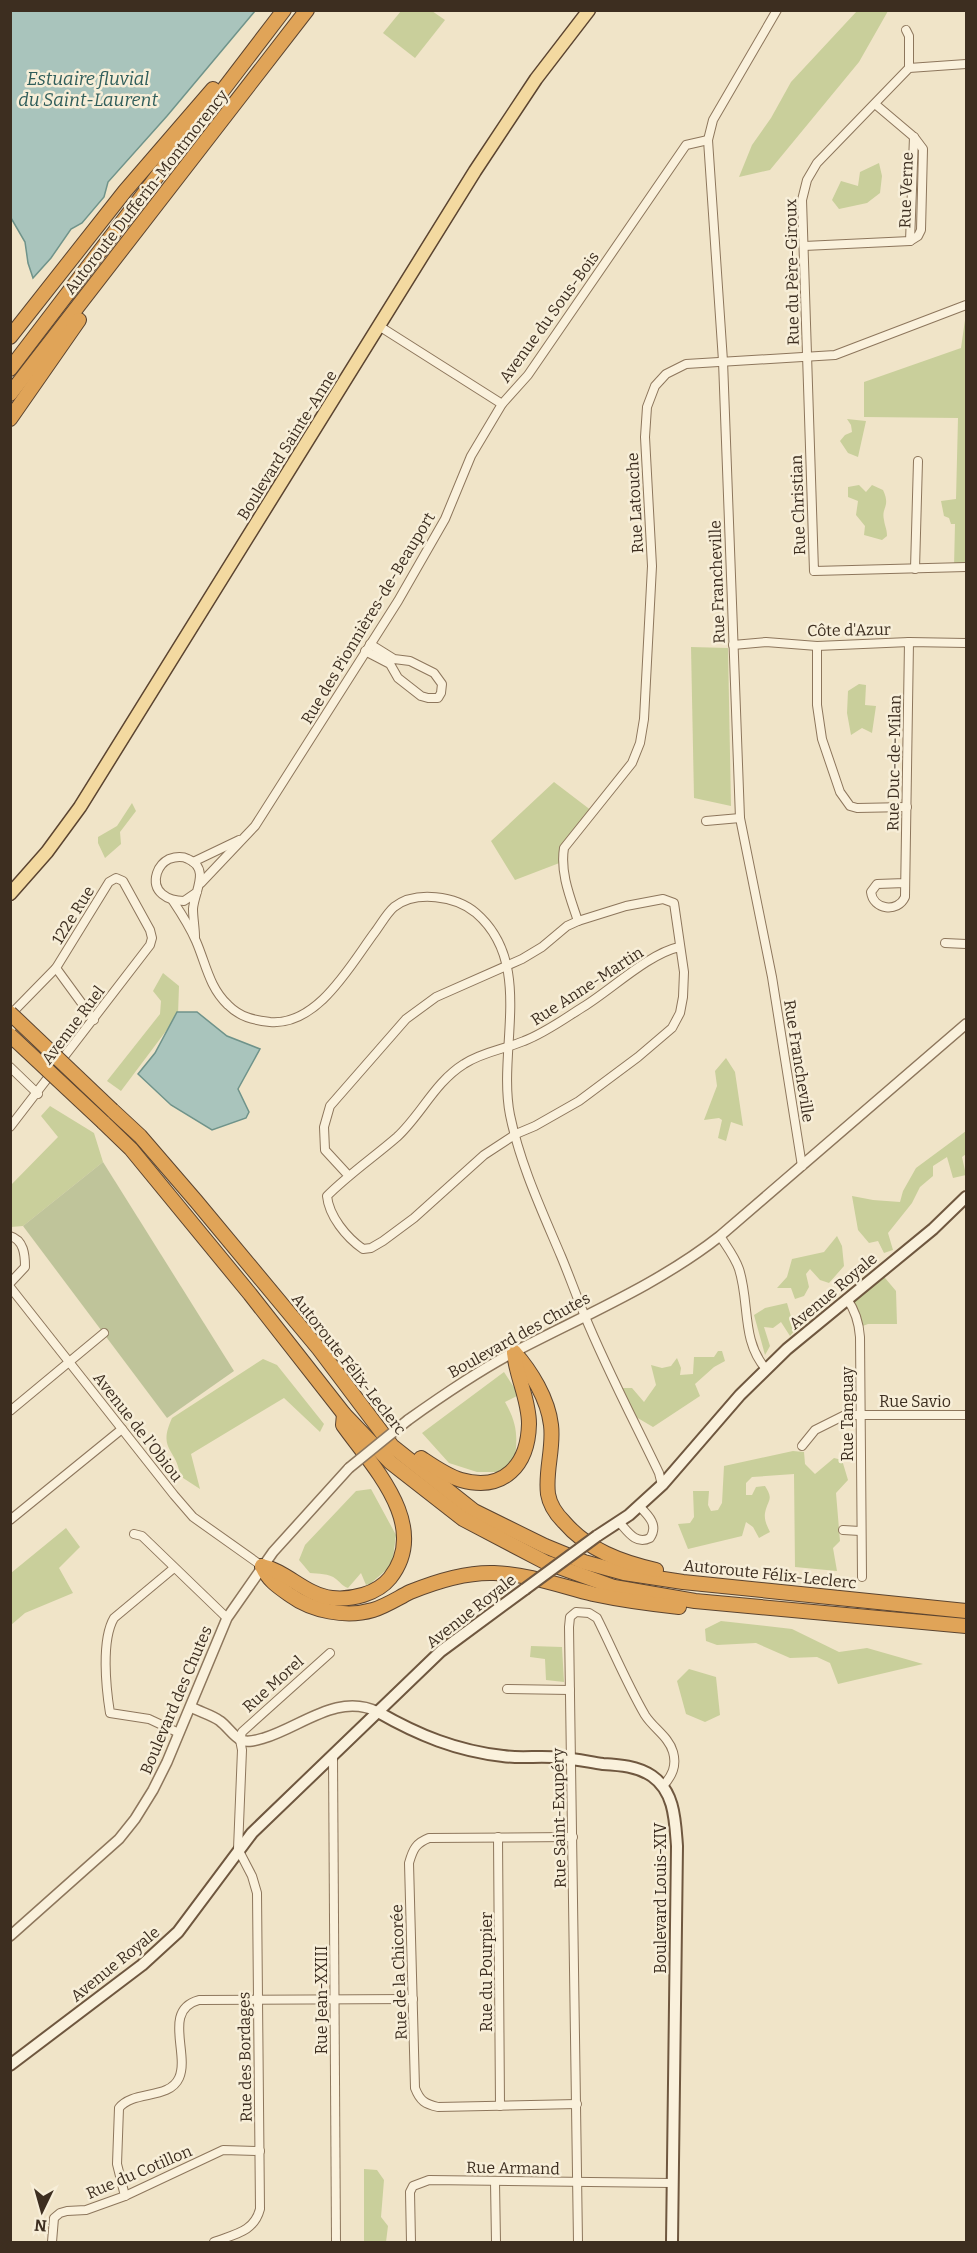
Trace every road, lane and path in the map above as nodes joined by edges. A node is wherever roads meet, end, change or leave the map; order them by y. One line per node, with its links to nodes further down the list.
1 (283, 10): 14 (highway); 17 (highway, Autoroute Dufferin-Montmorency)
2 (307, 10): 10 (highway, Autoroute Dufferin-Montmorency)
3 (589, 10): 13 (main road, Boulevard Sainte-Anne)
4 (777, 10): 9 (street, Rue Francheville)
5 (906, 30): 7 (street)
6 (966, 64): 7 (street)
7 (909, 68): 8 (street, Rue du Père-Giroux)
8 (875, 104): 11 (street, Rue du Père-Giroux); 11 (street, Rue Verne)
9 (708, 140): 16 (street, Rue Francheville); 19 (street, Avenue du Sous-Bois)
10 (156, 206): 18 (highway, Autoroute Dufferin-Montmorency); 20 (highway)
11 (804, 246): 15 (street, Rue du Père-Giroux)
12 (966, 304): 15 (street, Rue Latouche)
13 (380, 326): 19 (street, Avenue du Sous-Bois); 37 (main road, Boulevard Sainte-Anne)
14 (10, 337)
15 (806, 357): 16 (street, Rue Latouche); 23 (street, Rue Christian)
16 (723, 362): 26 (street, Rue Francheville); 39 (street, Rue Latouche)
17 (10, 369)
18 (10, 394)
19 (502, 404): 28 (street, Rue des Pionnières-de-Beauport)
20 (10, 419)
21 (918, 460): 23 (street)
22 (966, 567): 23 (street, Rue Christian)
23 (915, 569)
24 (909, 642): 25 (street, Côte d'Azur); 27 (street, Côte d'Azur); 29 (street, Rue Duc-de-Milan)
25 (966, 643)
26 (733, 645): 27 (street, Côte d'Azur); 30 (street, Rue Francheville)
27 (817, 646): 29 (street)
28 (367, 647): 28 (street); 32 (street, Rue des Pionnières-de-Beauport)
29 (907, 807): 35 (street, Rue Duc-de-Milan)
30 (740, 818): 31 (street); 56 (street, Rue Francheville)
31 (706, 821)
32 (243, 838): 33 (street, Rue des Pionnières-de-Beauport); 34 (street, Rue des Pionnières-de-Beauport)
33 (193, 862): 34 (street); 38 (street, Rue des Pionnières-de-Beauport)
34 (201, 883): 36 (street, Rue des Pionnières-de-Beauport)
35 (905, 883): 35 (street, Rue Duc-de-Milan)
36 (197, 892): 38 (street); 41 (street, Rue des Pionnières-de-Beauport)
37 (10, 894)
38 (172, 901): 41 (street, Rue des Pionnières-de-Beauport)
39 (578, 921): 44 (street); 45 (street)
40 (152, 938): 46 (street, 122e Rue); 48 (street, Avenue Ruel)
41 (196, 941): 45 (street, Rue des Pionnières-de-Beauport)
42 (945, 943): 43 (street)
43 (966, 944)
44 (679, 947): 51 (street, Rue Anne-Martin); 55 (street)
45 (505, 965): 51 (street, Rue des Pionnières-de-Beauport); 57 (street)
46 (56, 968): 47 (street, 122e Rue); 48 (street, 122e Rue)
47 (10, 1014): 68 (highway, Autoroute Félix-Leclerc, bridge)
48 (94, 1020): 53 (street, Avenue Ruel)
49 (966, 1024): 56 (street, Boulevard des Chutes)
50 (10, 1035): 70 (highway, Autoroute Félix-Leclerc, bridge)
51 (508, 1047): 55 (street, Rue des Pionnières-de-Beauport); 57 (street, Rue Anne-Martin)
52 (10, 1067): 53 (street)
53 (38, 1094): 54 (street, Avenue Ruel)
54 (10, 1127)
55 (516, 1134): 57 (street, Rue Anne-Martin); 63 (street, Rue des Pionnières-de-Beauport)
56 (802, 1166): 60 (street, Boulevard des Chutes)
57 (348, 1175)
58 (966, 1197): 62 (main road, Avenue Royale)
59 (10, 1236): 61 (street)
60 (720, 1236): 63 (street, Boulevard des Chutes); 67 (street)
61 (12, 1283): 66 (street, Avenue de l'Obiou)
62 (847, 1299): 67 (main road, Avenue Royale); 71 (street, Rue Tanguay)
63 (584, 1316): 65 (street, Boulevard des Chutes); 75 (street, Rue des Pionnières-de-Beauport)
64 (104, 1333): 66 (street)
65 (514, 1352): 68 (highway); 82 (street, Boulevard des Chutes, bridge); 85 (highway)
66 (70, 1362): 69 (street); 73 (street, Avenue de l'Obiou)
67 (766, 1369): 75 (main road, Avenue Royale)
68 (358, 1401): 85 (highway, Autoroute Félix-Leclerc)
69 (10, 1411)
70 (344, 1414): 82 (highway); 86 (highway, Autoroute Félix-Leclerc)
71 (860, 1415): 72 (street, Rue Savio); 74 (street, Rue Savio); 80 (street, Rue Tanguay)
72 (966, 1415)
73 (122, 1429): 77 (street); 82 (street, Avenue de l'Obiou)
74 (802, 1446)
75 (662, 1485): 76 (main road, Avenue Royale)
76 (639, 1506): 78 (main road, Avenue Royale); 78 (street)
77 (10, 1520)
78 (620, 1522): 94 (main road, Avenue Royale, bridge)
79 (843, 1530): 80 (street)
80 (860, 1531): 84 (street, Rue Tanguay)
81 (134, 1534): 83 (street)
82 (262, 1566): 86 (highway); 88 (street, Boulevard des Chutes)
83 (174, 1568): 88 (street); 95 (street)
84 (862, 1576)
85 (683, 1582): 87 (highway, Autoroute Félix-Leclerc)
86 (695, 1601): 89 (highway, Autoroute Félix-Leclerc)
87 (966, 1611)
88 (227, 1618): 93 (street, Boulevard des Chutes)
89 (966, 1626)
90 (330, 1653): 96 (street, Rue Morel)
91 (507, 1689): 92 (street)
92 (570, 1690): 98 (street, Rue Saint-Exupéry); 99 (street, Rue Saint-Exupéry)
93 (191, 1707): 95 (street, Boulevard des Chutes); 96 (street, Rue Morel)
94 (378, 1712): 96 (street); 97 (main road, Avenue Royale); 98 (main road)
95 (179, 1734): 103 (street, Boulevard des Chutes)
96 (240, 1740): 102 (street)
97 (333, 1756): 102 (main road, Avenue Royale); 104 (street, Rue Jean-XXIII)
98 (571, 1760): 99 (main road); 101 (street, Rue Saint-Exupéry)
99 (663, 1786): 113 (main road, Boulevard Louis-XIV)
100 (498, 1837): 101 (street, Rue de la Chicorée); 105 (street, Rue de la Chicorée); 109 (street, Rue du Pourpier)
101 (573, 1837): 108 (street, Rue Saint-Exupéry)
102 (238, 1849): 106 (street, Rue des Bordages); 107 (main road, Avenue Royale)
103 (10, 1936)
104 (334, 1999): 105 (street); 106 (street); 117 (street, Rue Jean-XXIII)
105 (413, 1999): 109 (street, Rue de la Chicorée)
106 (258, 2000): 110 (street, Rue des Bordages); 114 (street)
107 (10, 2065)
108 (577, 2104): 109 (street, Rue de la Chicorée); 112 (street, Rue Saint-Exupéry)
109 (500, 2106)
110 (260, 2151): 114 (street, Rue du Cotillon); 116 (street, Rue des Bordages)
111 (495, 2182): 112 (street, Rue Armand); 118 (street, Rue Armand); 119 (street)
112 (577, 2182): 113 (street, Rue Armand); 120 (street, Rue Saint-Exupéry)
113 (672, 2184): 121 (main road, Boulevard Louis-XIV)
114 (125, 2196): 115 (street, Rue du Cotillon)
115 (52, 2242)
116 (214, 2242)
117 (336, 2242)
118 (411, 2242)
119 (496, 2242)
120 (578, 2242)
121 (672, 2242)

